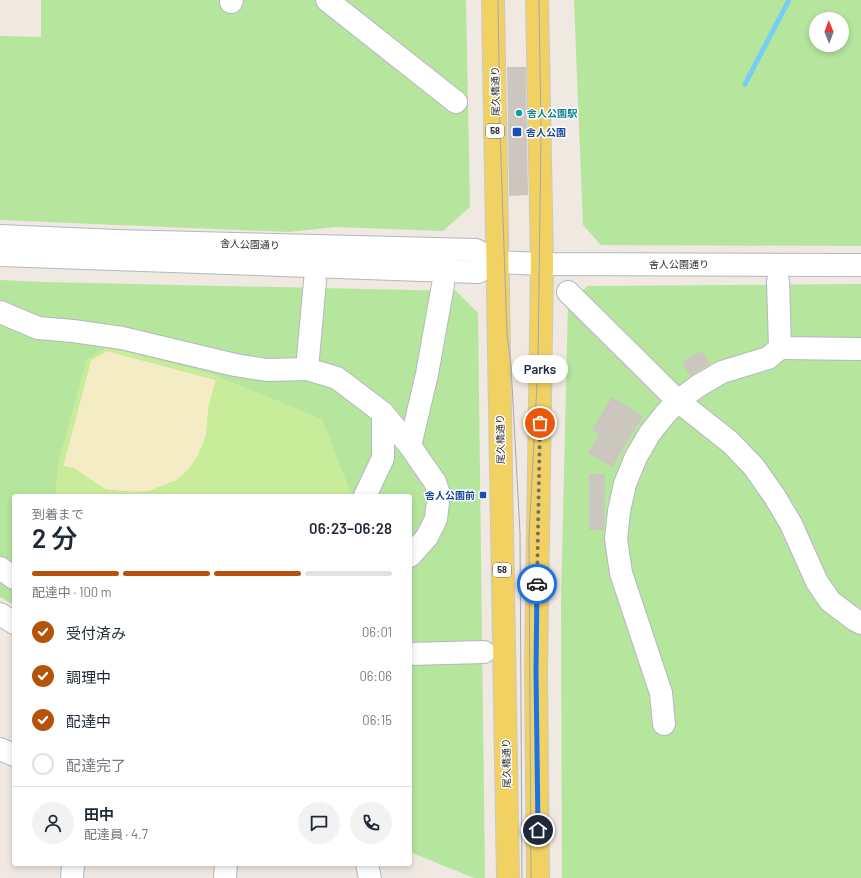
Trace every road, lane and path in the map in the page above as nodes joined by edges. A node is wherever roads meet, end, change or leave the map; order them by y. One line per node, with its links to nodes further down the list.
1 (327, 0): 4 (street)
2 (493, 0): 7 (main road, 尾久橋通り / 58)
3 (537, 0): 8 (main road)
4 (456, 102)
5 (0, 236): 7 (street, 舎人公園通り)
6 (0, 255): 7 (street, 舎人公園通り)
7 (497, 262): 8 (street, 舎人公園通り); 37 (main road, 尾久橋通り / 58)
8 (542, 264): 9 (street, 舎人公園通り); 38 (main road)
9 (861, 265)
10 (315, 281): 17 (street)
11 (778, 281): 15 (street)
12 (443, 285): 20 (street)
13 (568, 292): 18 (street)
14 (0, 312): 17 (street)
15 (780, 348): 16 (street); 18 (street)
16 (861, 349)
17 (307, 369): 19 (street)
18 (678, 401): 25 (street); 28 (street)
19 (383, 413): 20 (street); 21 (street)
20 (410, 446): 22 (street)
21 (366, 494)
22 (412, 554)
23 (0, 614): 24 (street)
24 (12, 622)
25 (861, 623)
26 (484, 652): 27 (street)
27 (412, 654)
28 (664, 724)
29 (0, 749): 30 (street)
30 (12, 754)
31 (73, 866): 34 (street)
32 (226, 866): 35 (street)
33 (367, 866): 36 (street)
34 (72, 878)
35 (225, 878)
36 (370, 878)
37 (508, 878)
38 (538, 878)

